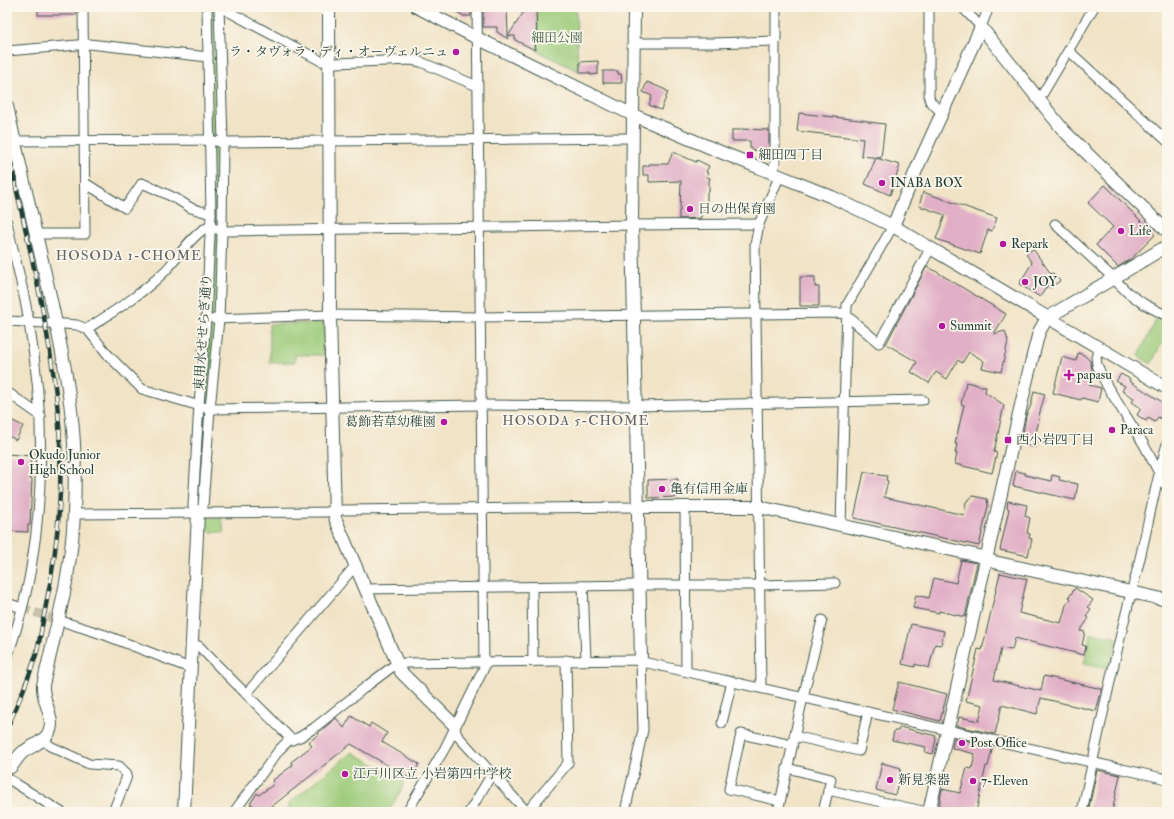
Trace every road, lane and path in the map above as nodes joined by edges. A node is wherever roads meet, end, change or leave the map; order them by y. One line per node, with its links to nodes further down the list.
1 (83, 7): 17 (street)
2 (207, 7): 20 (street)
3 (219, 7): 21 (street); 34 (street, 東用水せせらぎ通り)
4 (329, 7): 21 (street)
5 (417, 7): 14 (street)
6 (477, 7): 14 (street)
7 (634, 7): 16 (street)
8 (776, 7): 15 (street)
9 (929, 7): 25 (street)
10 (962, 7): 13 (street)
11 (989, 7): 13 (street)
12 (1094, 7): 19 (street)
13 (981, 27): 23 (street); 25 (street)
14 (477, 38): 22 (street); 26 (street)
15 (775, 41): 16 (street); 35 (street)
16 (634, 43): 26 (street)
17 (83, 44): 18 (street); 20 (street); 33 (street)
18 (7, 51)
19 (1069, 51): 23 (street); 31 (street)
20 (208, 56): 29 (street)
21 (329, 62): 22 (street); 30 (street)
22 (477, 86): 28 (street)
23 (1039, 100): 47 (street)
24 (7, 106): 32 (street)
25 (942, 113): 42 (street)
26 (633, 115): 27 (street); 35 (street)
27 (633, 138): 28 (street); 41 (street)
28 (478, 139): 30 (street); 44 (street)
29 (210, 140): 33 (street); 34 (street); 37 (street)
30 (329, 140): 34 (street); 45 (street)
31 (1167, 140)
32 (15, 141): 33 (street); 49 (street)
33 (84, 141): 36 (street)
34 (223, 142): 46 (street, 東用水せせらぎ通り)
35 (776, 174): 39 (street); 42 (street)
36 (85, 183): 37 (street); 49 (street)
37 (212, 214): 43 (street)
38 (7, 222): 48 (street)
39 (759, 224): 41 (street); 54 (street)
40 (1056, 224): 52 (street)
41 (632, 225): 44 (street); 53 (street)
42 (893, 226): 51 (street); 55 (street)
43 (210, 228): 46 (street); 60 (street); 65 (street)
44 (479, 228): 45 (street); 58 (street)
45 (330, 229): 46 (street); 56 (street)
46 (222, 231): 61 (street, 東用水せせらぎ通り)
47 (1167, 231)
48 (8, 234): 63 (street)
49 (36, 234): 64 (street)
50 (1167, 246): 52 (street)
51 (930, 249): 55 (street); 59 (street)
52 (1113, 278): 57 (street); 59 (street)
53 (634, 314): 54 (street); 58 (street); 74 (street)
54 (756, 314): 55 (street); 71 (street)
55 (846, 315): 70 (street)
56 (330, 316): 58 (street); 61 (street); 75 (street)
57 (1167, 316)
58 (480, 317): 73 (street)
59 (1047, 318): 66 (street); 89 (street)
60 (206, 319): 61 (street); 72 (street)
61 (220, 320): 76 (street, 東用水せせらぎ通り)
62 (7, 321): 63 (street)
63 (30, 323): 64 (street); 77 (street)
64 (56, 323): 65 (street); 87 (street)
65 (87, 329): 72 (street)
66 (1100, 349): 67 (street); 79 (street)
67 (1167, 388)
68 (7, 392): 77 (street)
69 (923, 400): 70 (street)
70 (844, 402): 71 (street); 88 (street)
71 (758, 403): 74 (street); 82 (street)
72 (198, 405): 76 (street); 86 (street)
73 (481, 405): 74 (street); 75 (street); 84 (street)
74 (635, 406): 81 (street)
75 (332, 407): 76 (street); 85 (street)
76 (210, 409): 86 (street, 東用水せせらぎ通り)
77 (41, 416): 102 (street)
78 (1167, 444): 79 (street)
79 (1158, 472): 80 (street); 99 (street)
80 (1167, 488)
81 (637, 507): 83 (street); 84 (street); 92 (street)
82 (759, 507): 83 (street); 88 (street); 95 (street)
83 (685, 508): 93 (street)
84 (482, 509): 85 (street); 97 (street)
85 (334, 511): 86 (street); 90 (street)
86 (198, 513): 87 (street); 105 (street)
87 (74, 514): 103 (street)
88 (842, 526): 89 (street)
89 (987, 559): 99 (street); 122 (street)
90 (355, 566): 98 (street); 117 (street)
91 (835, 583): 95 (street)
92 (639, 585): 93 (street); 94 (street); 110 (street)
93 (685, 585): 95 (street); 114 (street)
94 (583, 586): 96 (street); 108 (street)
95 (760, 586): 116 (street)
96 (532, 587): 97 (street); 109 (street)
97 (484, 588): 98 (street); 111 (street)
98 (365, 589): 112 (street)
99 (1131, 593): 100 (street); 127 (street)
100 (1167, 600)
101 (7, 603): 102 (street)
102 (22, 608): 106 (street)
103 (58, 620): 113 (street); 124 (street)
104 (822, 620): 118 (street)
105 (191, 644): 113 (street); 117 (street)
106 (7, 658)
107 (566, 660): 108 (street); 109 (street); 140 (street)
108 (586, 660): 110 (street)
109 (533, 661): 111 (street)
110 (640, 661): 114 (street); 141 (street)
111 (484, 662): 112 (street); 121 (street)
112 (398, 664): 121 (street); 125 (street)
113 (190, 668): 137 (street)
114 (686, 671): 115 (street)
115 (732, 681): 116 (street); 120 (street)
116 (761, 687): 118 (street)
117 (247, 693): 125 (street)
118 (803, 697): 119 (street); 123 (street)
119 (868, 712): 122 (street); 123 (street)
120 (722, 723)
121 (454, 726): 130 (street); 134 (street)
122 (948, 730): 127 (street); 144 (street)
123 (794, 736): 126 (street)
124 (43, 739): 129 (street); 136 (street)
125 (292, 740): 138 (street)
126 (792, 745): 128 (street); 133 (street)
127 (1093, 762): 131 (street); 145 (street)
128 (787, 768): 132 (street); 133 (street)
129 (8, 774): 135 (street)
130 (492, 774): 139 (street); 140 (street)
131 (1167, 779)
132 (828, 790): 143 (street); 144 (street)
133 (780, 801): 142 (street)
134 (409, 811)
135 (61, 812)
136 (112, 812)
137 (184, 812)
138 (234, 812)
139 (469, 812)
140 (527, 812)
141 (625, 812)
142 (778, 812)
143 (823, 812)
144 (928, 812)
145 (1082, 812)

